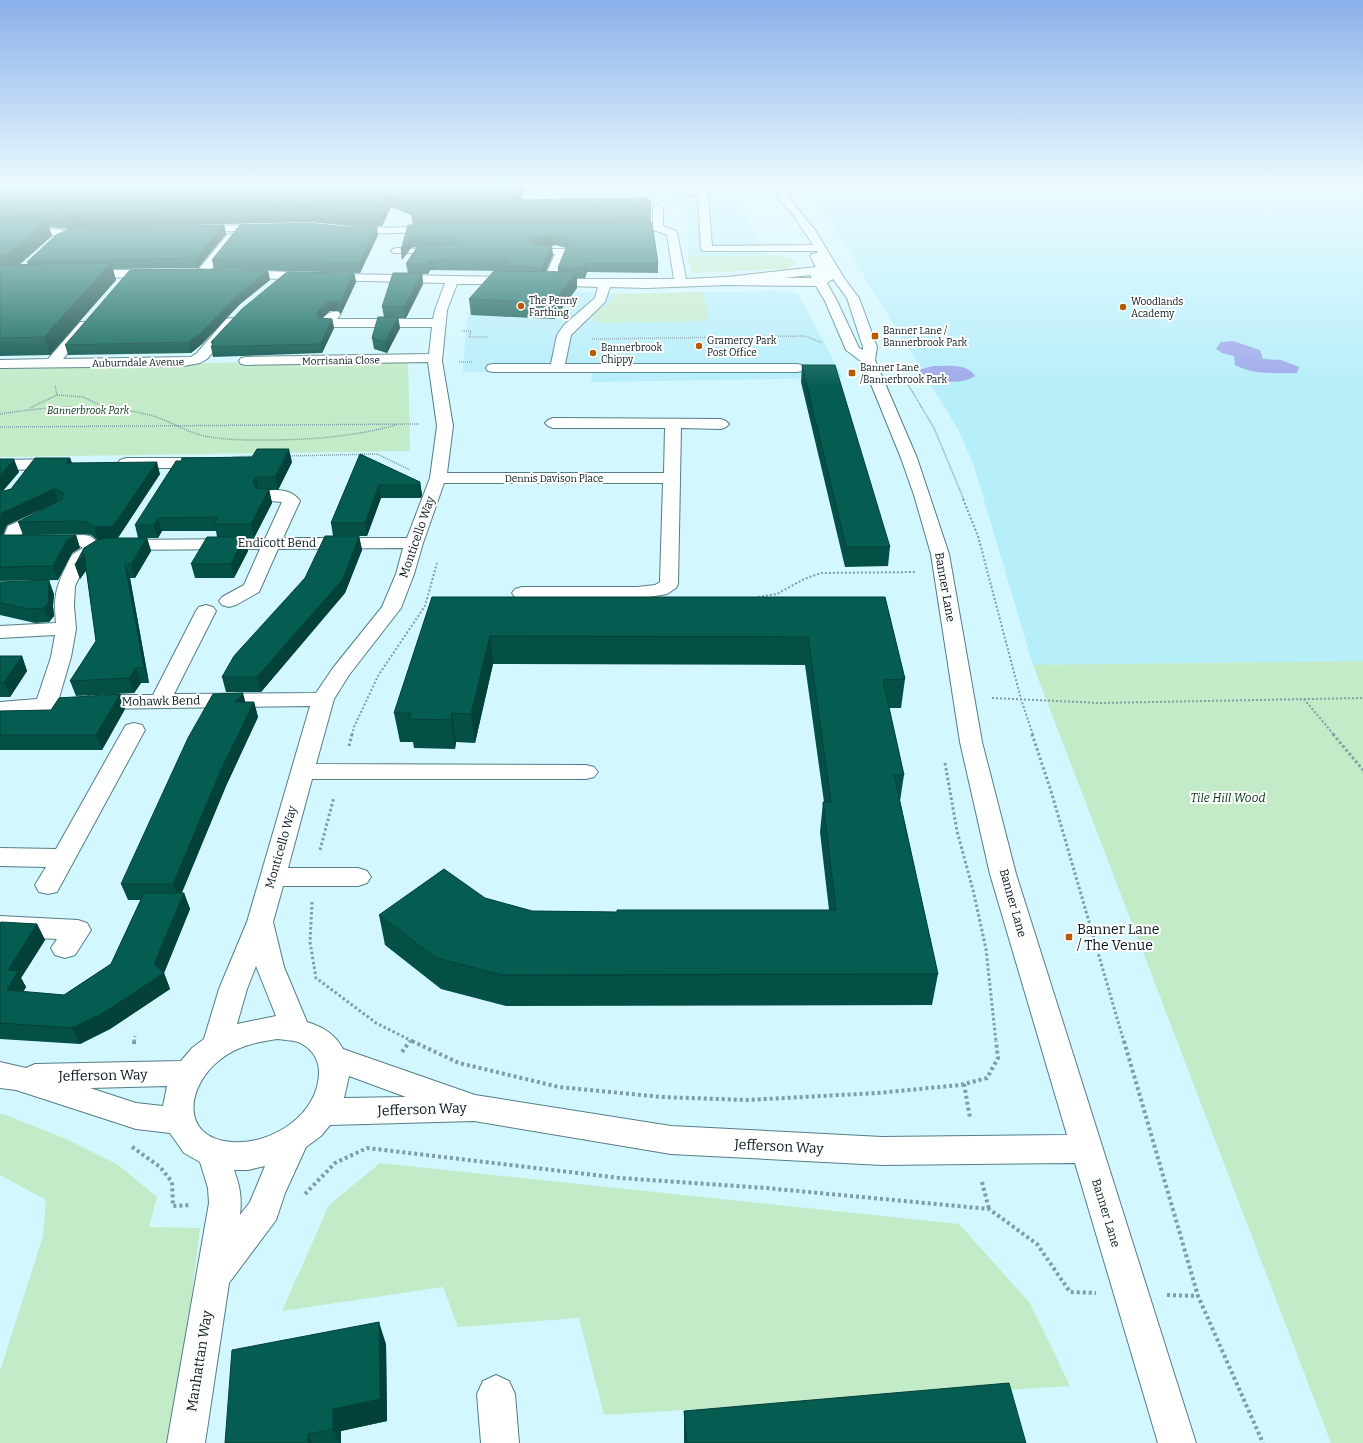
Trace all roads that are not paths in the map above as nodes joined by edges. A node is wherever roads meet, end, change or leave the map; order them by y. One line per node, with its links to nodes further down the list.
1 (219, 252): 8 (street)
2 (414, 252): 14 (street)
3 (565, 252): 18 (street)
4 (675, 252): 19 (street)
5 (803, 252): 12 (street, Banner Lane)
6 (818, 252): 12 (street, Banner Lane)
7 (188, 273): 8 (street)
8 (202, 273): 13 (street)
9 (75, 274): 10 (street)
10 (129, 274): 11 (street); 21 (street)
11 (166, 274)
12 (823, 274): 19 (street); 30 (street, Banner Lane); 30 (street, Banner Lane)
13 (285, 275): 14 (street); 22 (street)
14 (396, 279): 15 (street)
15 (452, 280): 16 (street); 26 (street, Monticello Way)
16 (524, 281)
17 (537, 282): 18 (street)
18 (549, 282): 20 (street)
19 (680, 282): 20 (street)
20 (605, 284): 28 (street)
21 (119, 286)
22 (268, 290)
23 (239, 314): 32 (street, Auburndale Avenue)
24 (334, 314): 26 (street)
25 (93, 316): 32 (street)
26 (440, 322): 29 (street, Monticello Way)
27 (585, 328): 28 (street)
28 (566, 334): 35 (street)
29 (435, 358): 31 (street, Morrisania Close); 46 (street, Monticello Way)
30 (868, 360): 84 (street, Banner Lane)
31 (246, 361)
32 (52, 363): 33 (street, Auburndale Avenue)
33 (0, 364)
34 (493, 368): 35 (street)
35 (557, 368): 36 (street)
36 (797, 368)
37 (553, 424): 38 (street)
38 (673, 424): 39 (street); 47 (street)
39 (721, 424)
40 (227, 462): 41 (street)
41 (177, 463): 44 (street); 49 (street)
42 (35, 464): 43 (street); 45 (street); 48 (street)
43 (74, 464)
44 (114, 464)
45 (0, 465)
46 (438, 478): 47 (street, Dennis Davison Place); 53 (street, Monticello Way)
47 (671, 478): 55 (street)
48 (21, 480)
49 (164, 482)
50 (265, 496): 52 (street)
51 (58, 508): 54 (street)
52 (271, 543): 53 (street, Endicott Bend); 54 (street, Endicott Bend); 56 (street)
53 (414, 543): 60 (street, Monticello Way)
54 (95, 548): 58 (street, Endicott Bend)
55 (522, 593)
56 (229, 601)
57 (206, 611): 61 (street)
58 (66, 629): 59 (street); 62 (street, Endicott Bend)
59 (0, 632)
60 (323, 699): 61 (street, Mohawk Bend); 65 (street, Monticello Way)
61 (160, 701): 62 (street, Mohawk Bend)
62 (46, 705): 63 (street, Mohawk Bend)
63 (0, 709)
64 (134, 730): 68 (street)
65 (304, 771): 66 (street); 69 (street, Monticello Way)
66 (586, 772)
67 (0, 857): 68 (street)
68 (63, 858): 71 (street)
69 (272, 877): 70 (street); 72 (street, Monticello Way)
70 (358, 877)
71 (48, 885)
72 (260, 922): 75 (street, Monticello Way); 76 (street, Monticello Way)
73 (0, 926): 74 (street)
74 (65, 948)
75 (296, 1030): 76 (street); 77 (street)
76 (216, 1047): 78 (street)
77 (332, 1058): 80 (street, Jefferson Way); 81 (street)
78 (189, 1073): 79 (street, Jefferson Way); 82 (street)
79 (8, 1076): 82 (street, Jefferson Way)
80 (474, 1108): 81 (street, Jefferson Way); 84 (street, Jefferson Way)
81 (322, 1112): 83 (street)
82 (179, 1121): 85 (street)
83 (295, 1138): 85 (street); 86 (street, Manhattan Way)
84 (1087, 1149): 90 (street, Banner Lane)
85 (213, 1154): 86 (street, Manhattan Way)
86 (212, 1279): 88 (street, Manhattan Way)
87 (496, 1394): 89 (street)
88 (186, 1443)
89 (500, 1443)
90 (1177, 1443)

